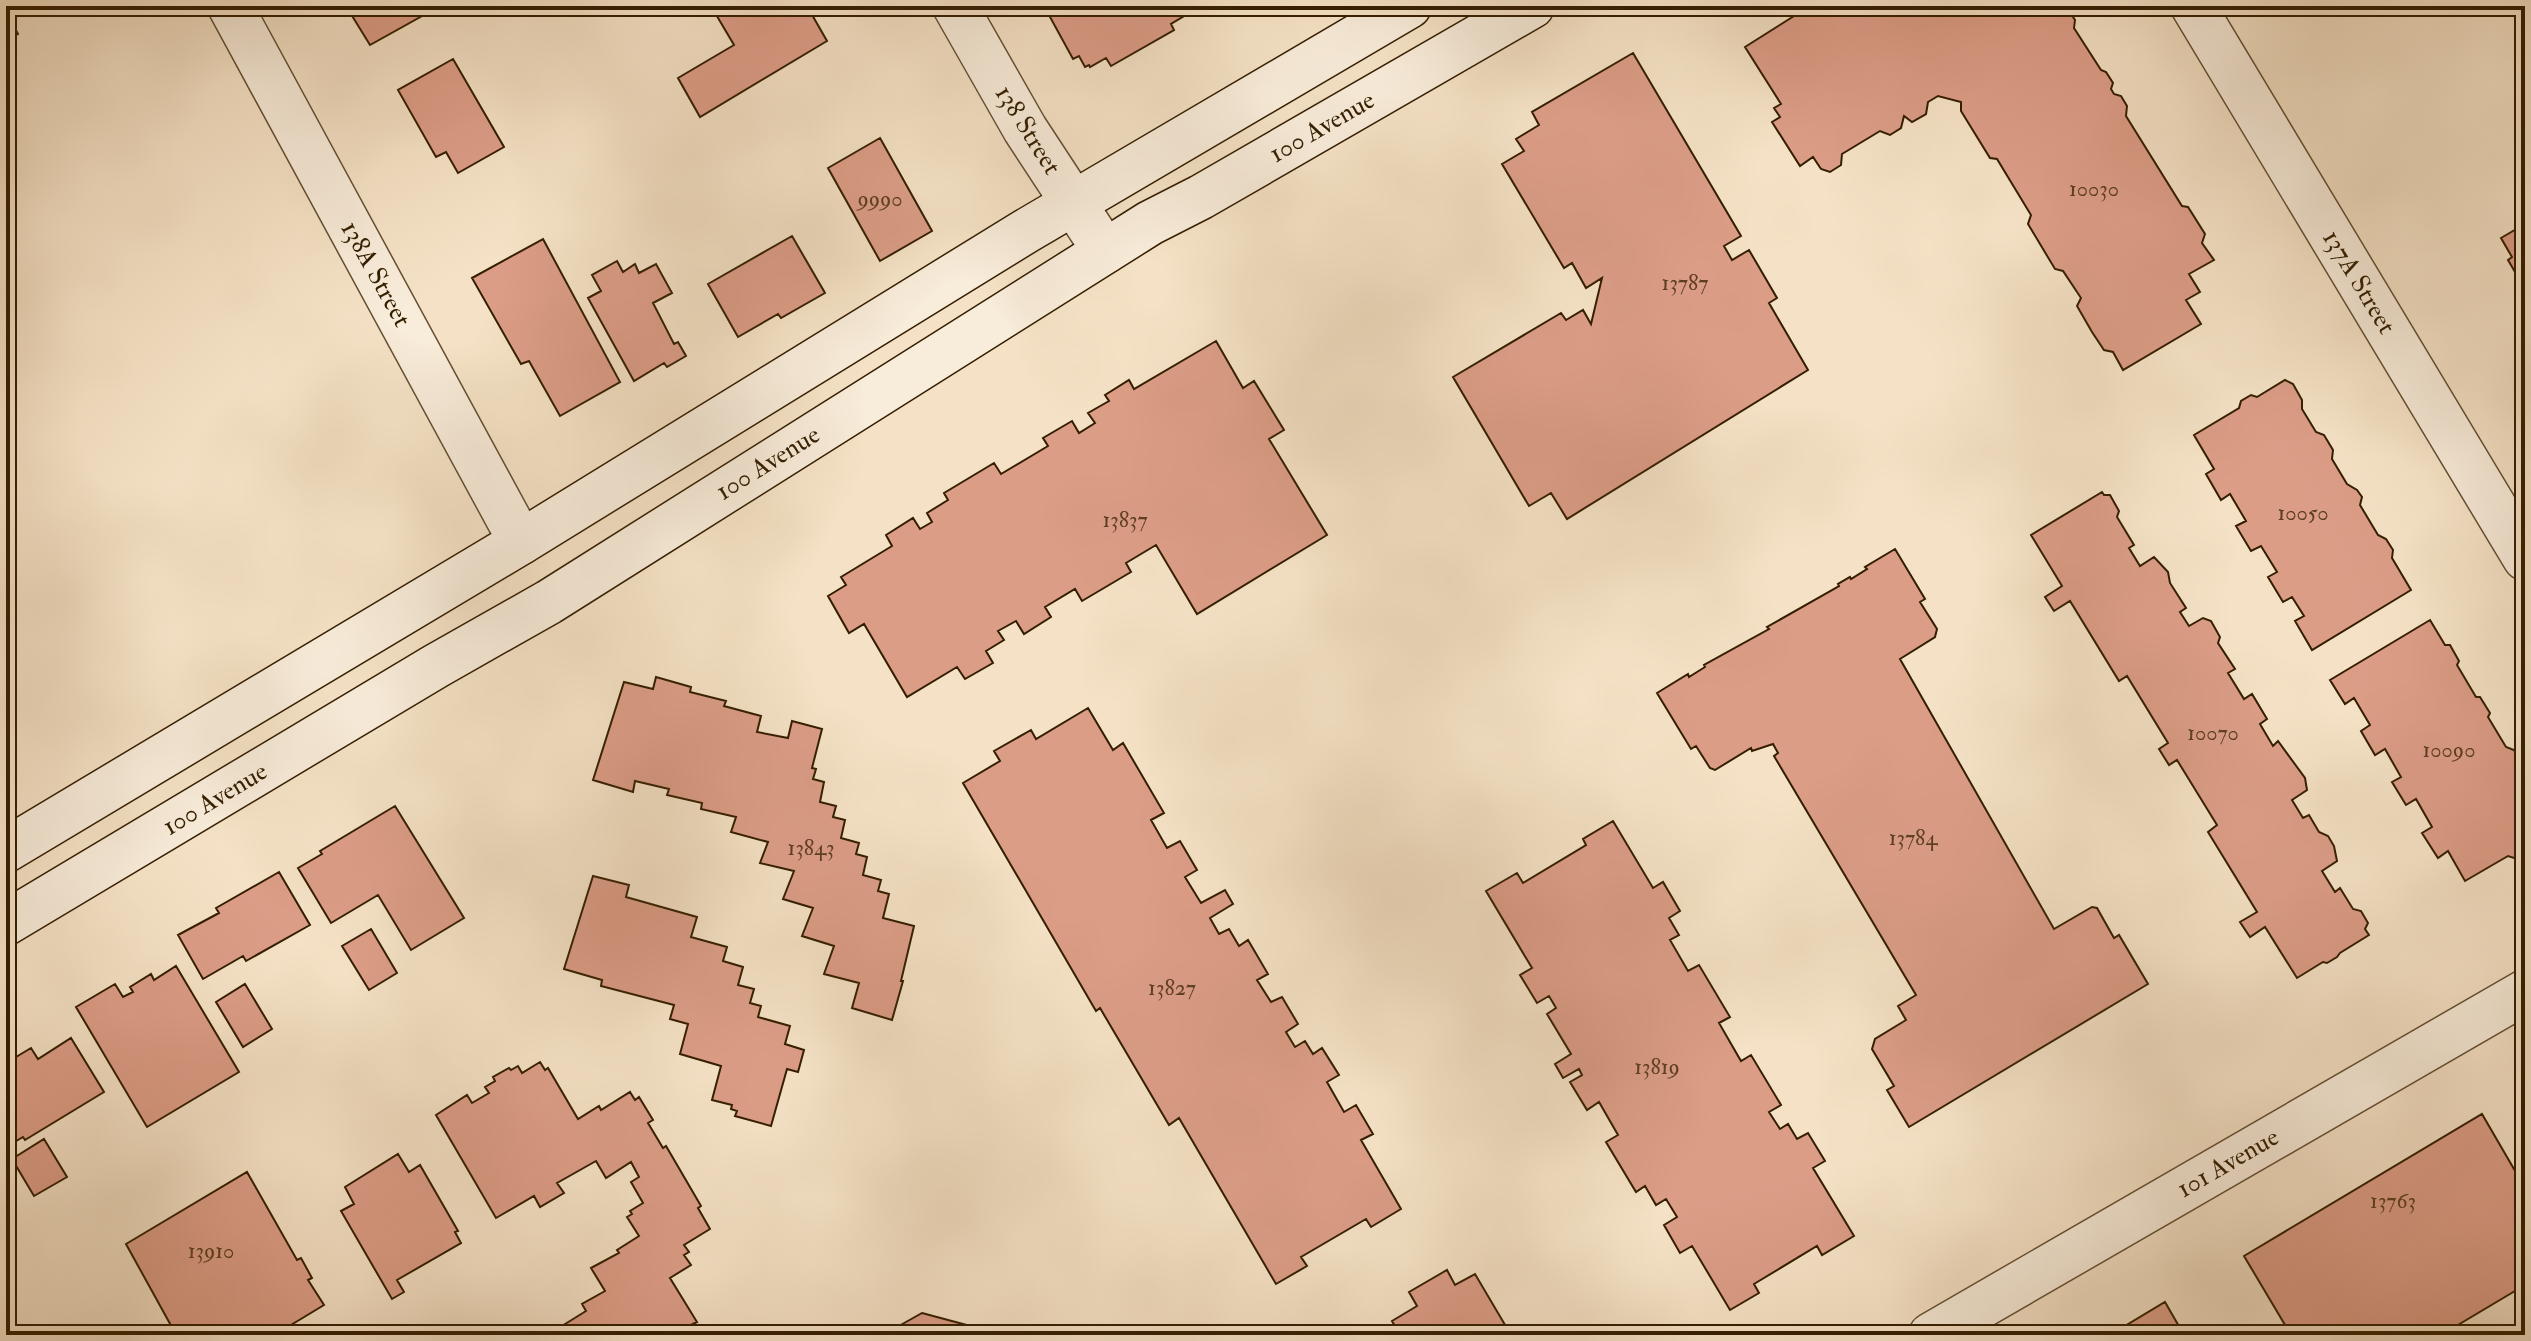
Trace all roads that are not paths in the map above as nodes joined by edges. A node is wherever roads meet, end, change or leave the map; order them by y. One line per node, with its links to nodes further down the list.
1 (230, 6): 8 (main road, 138A Street)
2 (955, 6): 6 (main road, 138 Street)
3 (1409, 6): 6 (main road)
4 (1532, 6): 7 (main road, 100 Avenue)
5 (2193, 6): 9 (main road, 137A Street)
6 (1074, 203): 7 (main road, 138 Street); 8 (main road)
7 (1105, 251): 11 (main road, 100 Avenue)
8 (521, 542): 10 (main road)
9 (2525, 558)
10 (6, 850)
11 (6, 923)
12 (2524, 994): 13 (main road, 101 Avenue)
13 (1931, 1335)

